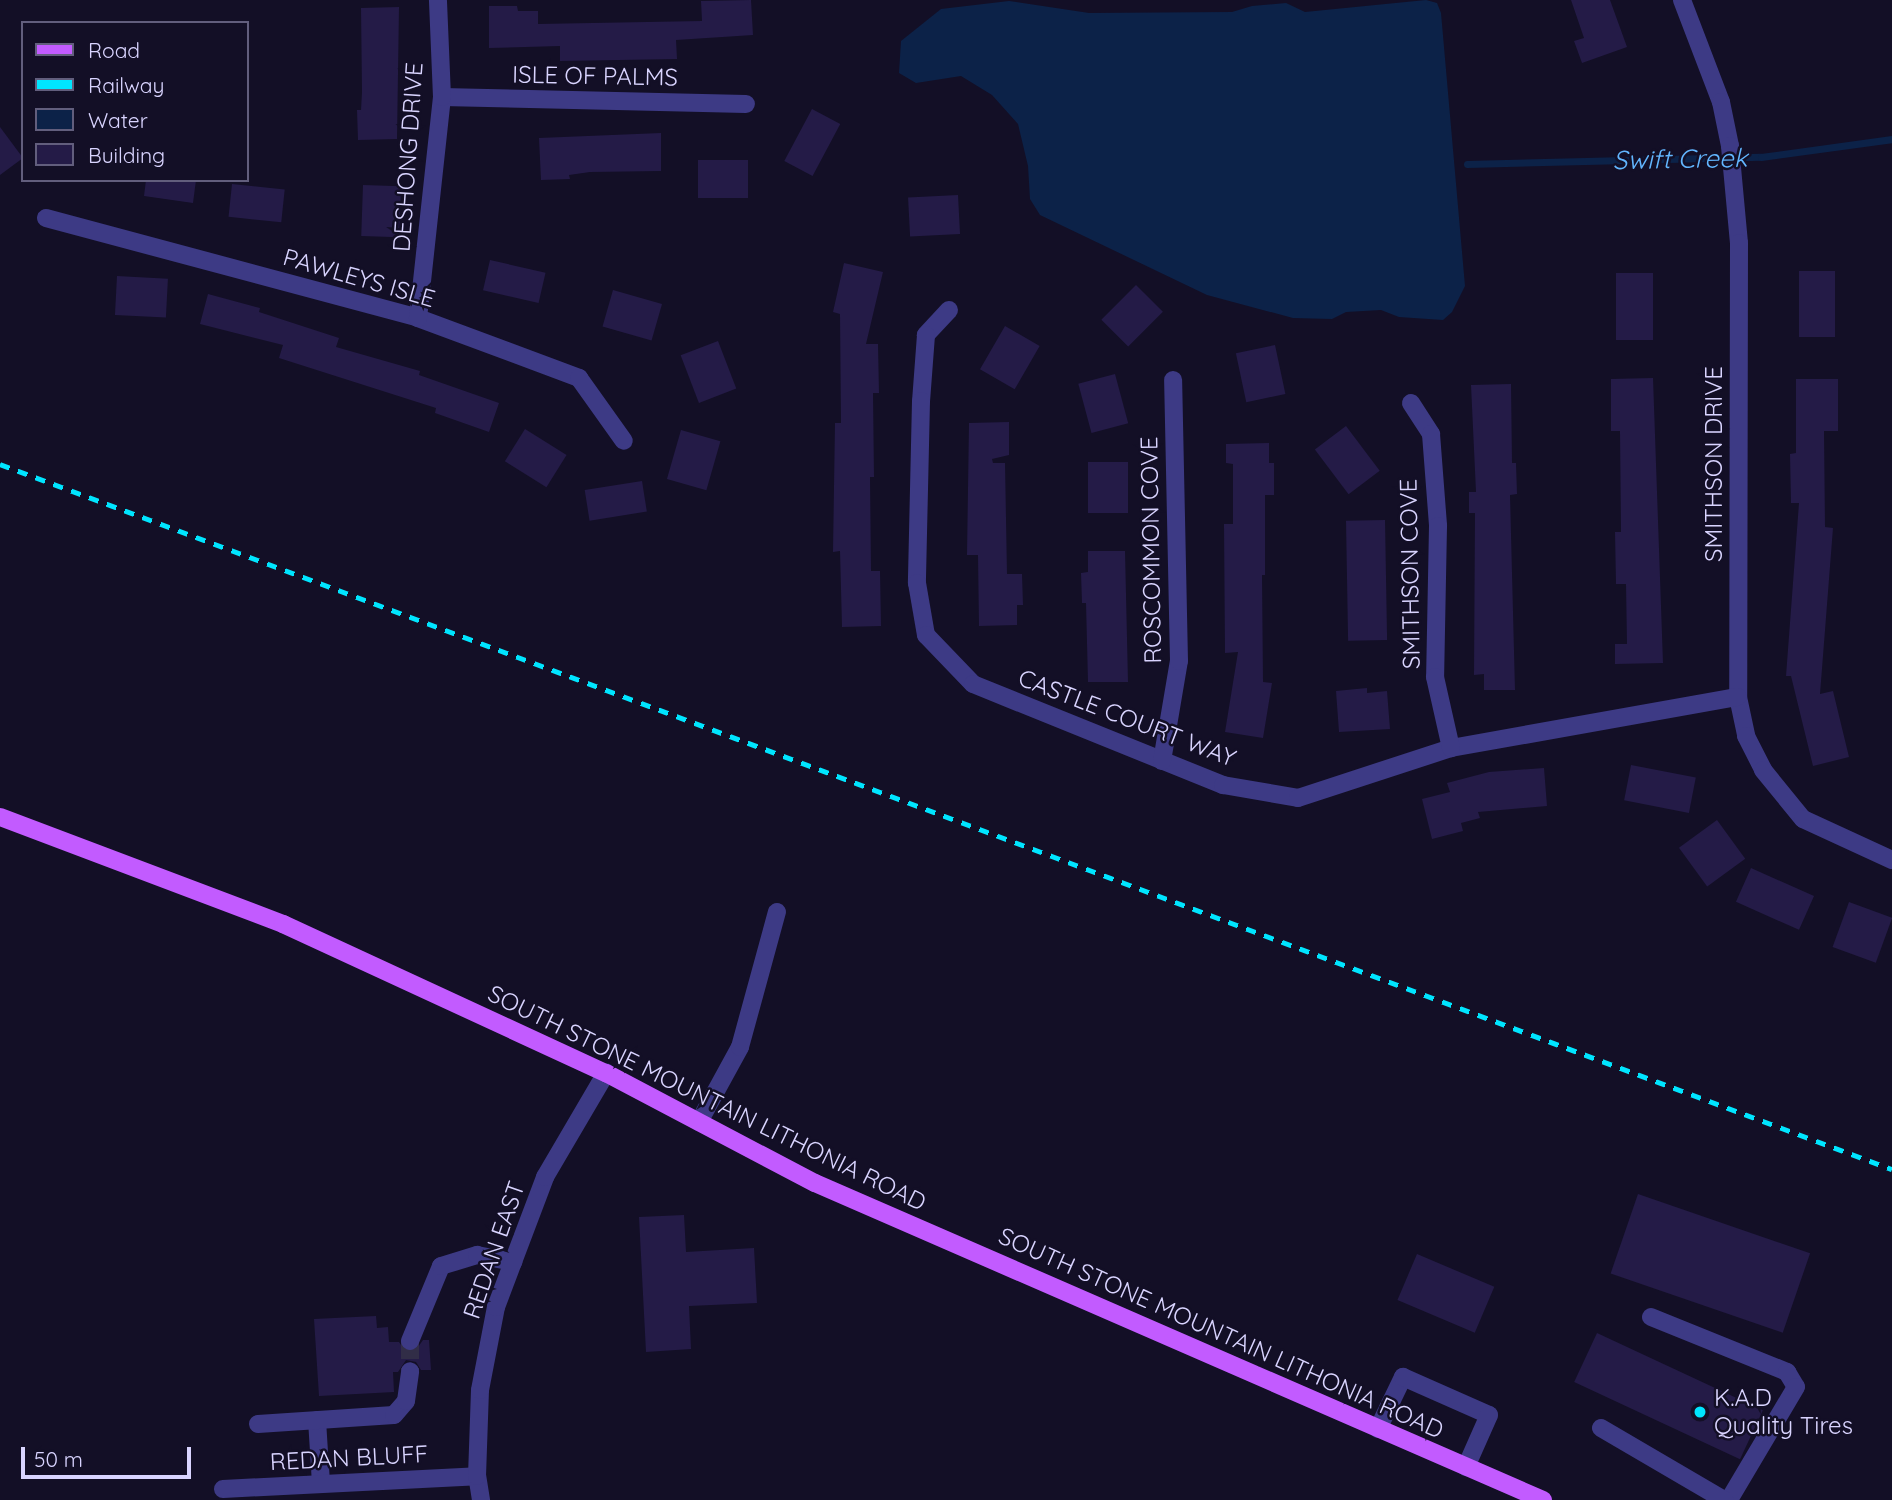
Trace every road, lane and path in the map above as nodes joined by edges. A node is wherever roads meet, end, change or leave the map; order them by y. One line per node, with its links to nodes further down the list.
1 (439, 0): 3 (street, DESHONG DRIVE)
2 (1682, 0): 11 (street, SMITHSON DRIVE)
3 (442, 97): 4 (street, ISLE OF PALMS); 7 (street, DESHONG DRIVE)
4 (746, 104)
5 (46, 218): 7 (street, PAWLEYS ISLE)
6 (948, 310): 13 (street, CASTLE COURT WAY)
7 (418, 318): 10 (street, PAWLEYS ISLE)
8 (1173, 380): 13 (street, ROSCOMMON COVE)
9 (1411, 403): 12 (street, SMITHSON COVE)
10 (624, 441)
11 (1738, 697): 12 (street, CASTLE COURT WAY); 15 (street, SMITHSON DRIVE)
12 (1451, 748): 13 (street, CASTLE COURT WAY)
13 (1162, 761)
14 (0, 817): 17 (main road, SOUTH STONE MOUNTAIN LITHONIA ROAD)
15 (1892, 860)
16 (777, 912): 18 (street)
17 (606, 1073): 18 (main road, SOUTH STONE MOUNTAIN LITHONIA ROAD); 19 (street, REDAN EAST)
18 (699, 1122): 26 (main road, SOUTH STONE MOUNTAIN LITHONIA ROAD)
19 (513, 1262): 21 (street); 28 (street, REDAN EAST)
20 (1651, 1317): 33 (street)
21 (410, 1341)
22 (410, 1371): 23 (street)
23 (317, 1420): 24 (street); 29 (street)
24 (258, 1424)
25 (1601, 1428): 33 (street)
26 (1378, 1429): 27 (main road, SOUTH STONE MOUNTAIN LITHONIA ROAD); 27 (street)
27 (1466, 1467): 32 (main road, SOUTH STONE MOUNTAIN LITHONIA ROAD)
28 (477, 1475): 29 (street, REDAN BLUFF); 31 (street, REDAN EAST)
29 (321, 1484): 30 (street, REDAN BLUFF)
30 (223, 1489)
31 (481, 1500)
32 (1543, 1500)
33 (1726, 1500)

